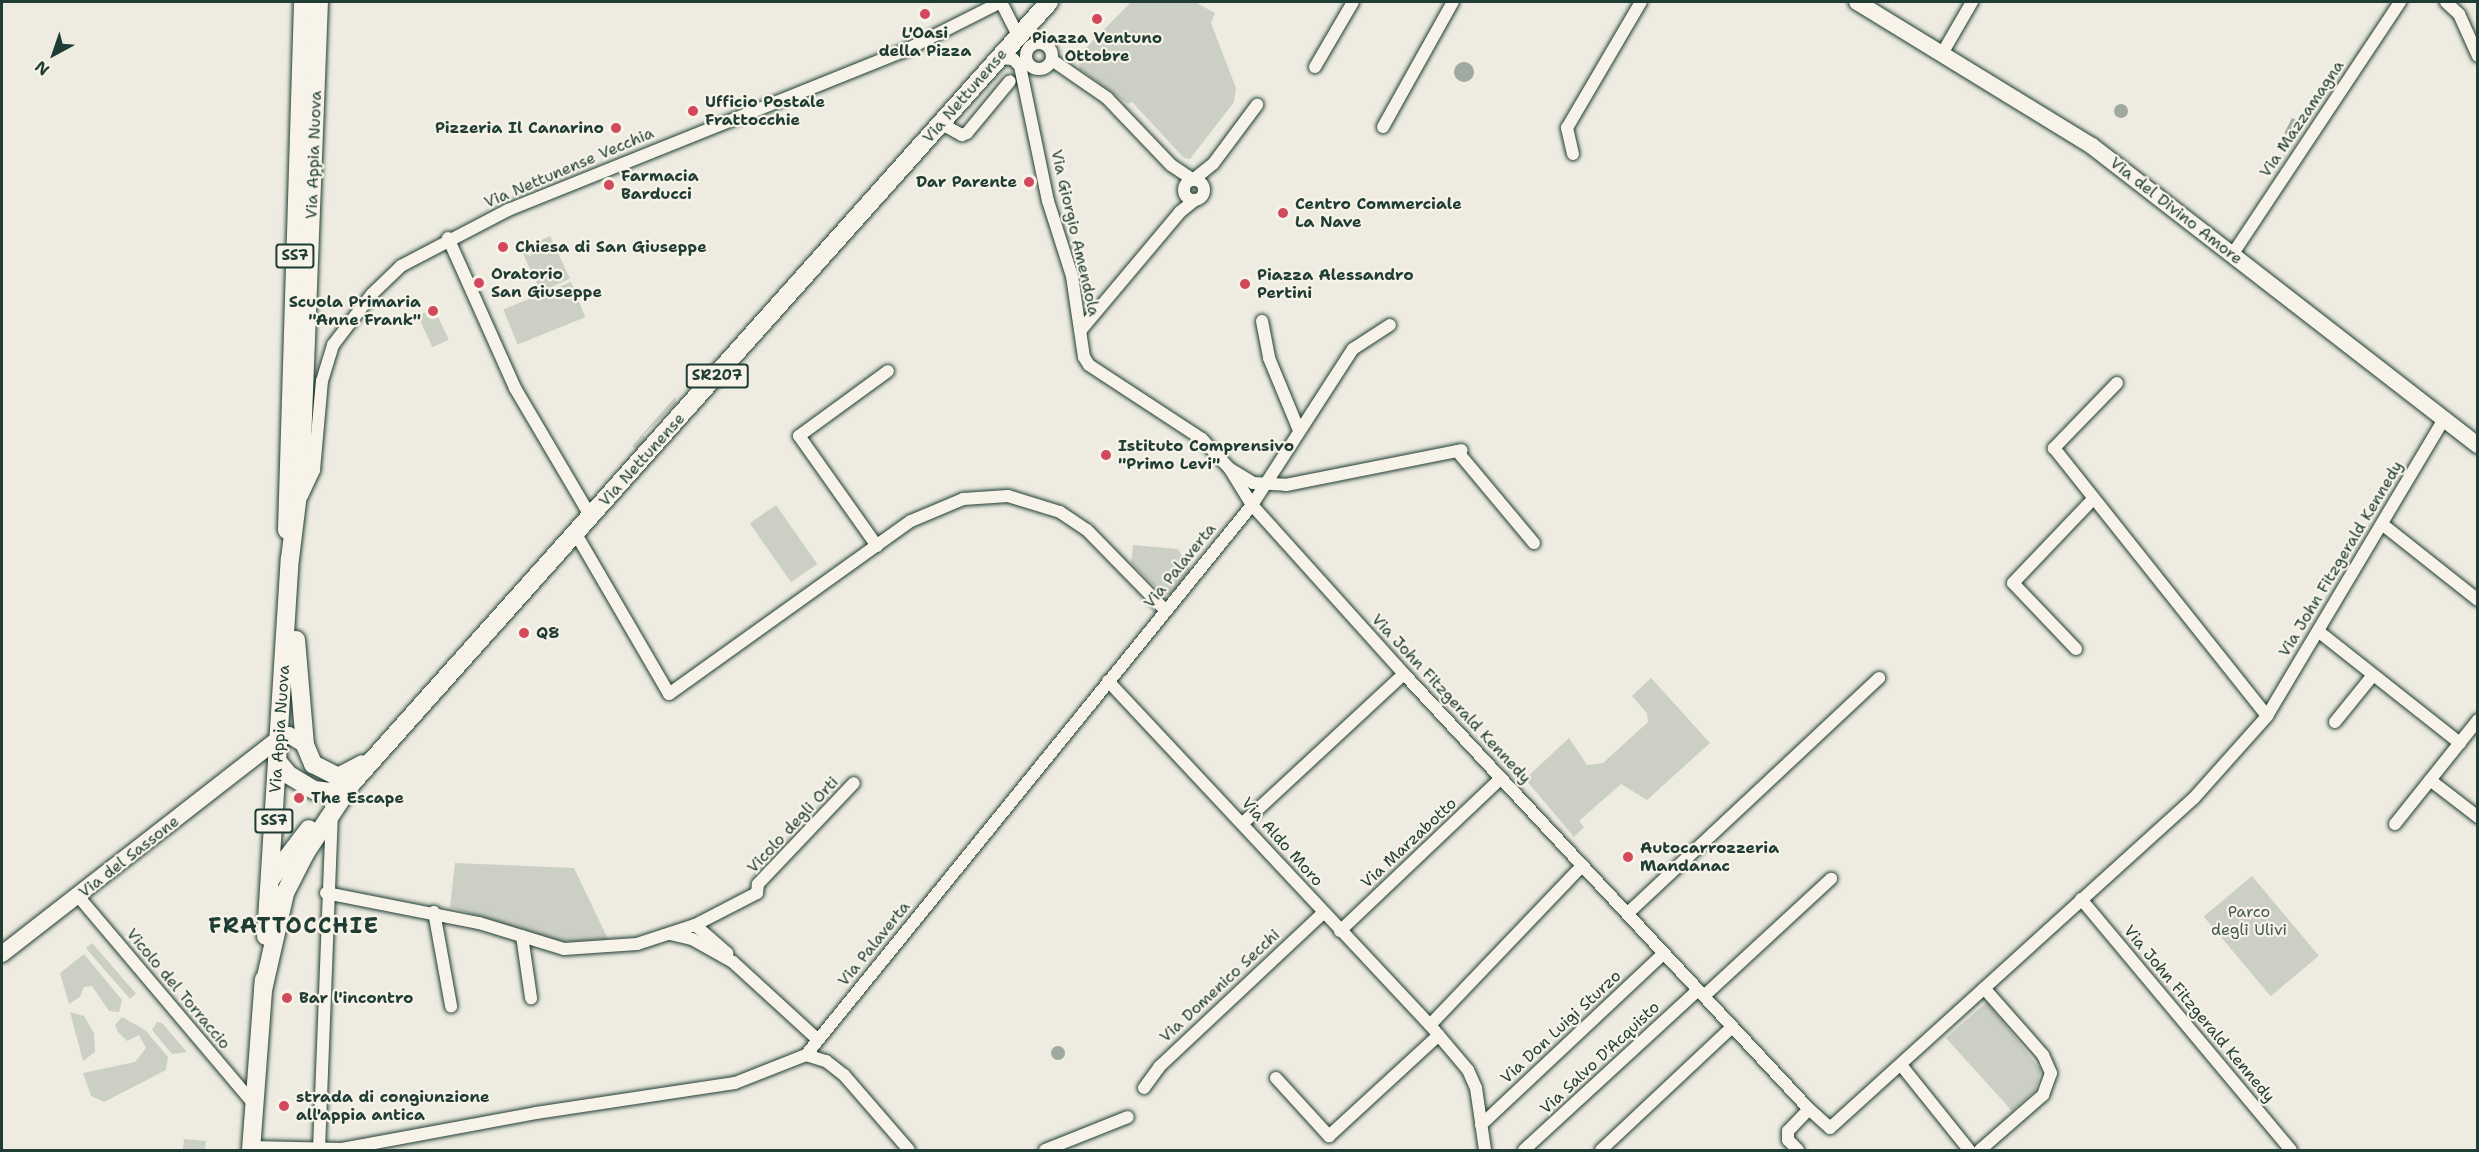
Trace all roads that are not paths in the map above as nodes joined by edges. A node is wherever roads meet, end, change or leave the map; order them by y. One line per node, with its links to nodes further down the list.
1 (303, 2): 45 (main road, Via Appia Nuova / SS7)
2 (319, 2): 38 (main road, Via Appia Nuova / SS7)
3 (1001, 2): 12 (street); 25 (street, Via Nettunense Vecchia)
4 (1049, 2): 12 (main road, Via Nettunense / SR207)
5 (1353, 2): 18 (street)
6 (1453, 2): 22 (street)
7 (1641, 2): 23 (street)
8 (1857, 2): 14 (main road, Via del Divino Amore)
9 (1972, 2): 14 (street)
10 (2400, 2): 26 (street, Via Mazzamagna)
11 (2446, 2): 15 (street)
12 (1022, 31): 13 (street); 16 (main road, Via Nettunense / SR207)
13 (1047, 46): 17 (street); 17 (street)
14 (1943, 52): 26 (main road, Via del Divino Amore)
15 (2478, 56)
16 (998, 58): 21 (main road, Via Nettunense / SR207); 29 (street, Via Giorgio Amendola)
17 (1052, 60): 24 (street)
18 (1315, 67)
19 (1010, 81): 21 (street)
20 (1257, 105): 24 (street)
21 (942, 124): 40 (main road, Via Nettunense / SR207)
22 (1383, 127)
23 (1573, 154)
24 (1192, 189): 29 (street)
25 (448, 238): 38 (street, Via Nettunense Vecchia); 40 (street)
26 (2232, 255): 32 (main road, Via del Divino Amore)
27 (1262, 321): 33 (street)
28 (1390, 325): 33 (street, Via Palaverta)
29 (1081, 330): 35 (street, Via Giorgio Amendola)
30 (888, 371): 44 (street)
31 (2117, 383): 37 (street)
32 (2444, 419): 34 (main road, Via del Divino Amore); 41 (street, Via John Fitzgerald Kennedy)
33 (1298, 428): 36 (street, Via Palaverta)
34 (2478, 446)
35 (1230, 469): 36 (street, Via Giorgio Amendola); 39 (street, Via Giorgio Amendola)
36 (1266, 484): 39 (street, Via Palaverta); 43 (street)
37 (2094, 498): 50 (street); 55 (street)
38 (298, 505): 45 (main road, Via Appia Nuova / SS7)
39 (1252, 505): 48 (street, Via Palaverta); 51 (street, Via John Fitzgerald Kennedy)
40 (591, 517): 42 (main road, Via Nettunense / SR207)
41 (2382, 524): 47 (street); 49 (street, Via John Fitzgerald Kennedy)
42 (576, 534): 44 (street); 61 (main road, Via Nettunense / SR207)
43 (1534, 543)
44 (877, 546): 48 (street)
45 (290, 559): 46 (main road, Via Appia Nuova / SS7)
46 (288, 588): 58 (main road, Via Appia Nuova / SS7); 60 (main road)
47 (2478, 600)
48 (1166, 611): 54 (street, Via Palaverta)
49 (2318, 631): 52 (street); 55 (street, Via John Fitzgerald Kennedy)
50 (2076, 649)
51 (1404, 674): 64 (street, Via John Fitzgerald Kennedy); 70 (street)
52 (2373, 675): 57 (street); 59 (street)
53 (1878, 678): 80 (street)
54 (1108, 681): 70 (street, Via Aldo Moro); 96 (street, Via Palaverta)
55 (2266, 716): 77 (street, Via John Fitzgerald Kennedy)
56 (2478, 720): 59 (street)
57 (2335, 722)
58 (279, 738): 60 (main road); 62 (main road, Via del Sassone); 63 (main road, Via Appia Nuova / SS7)
59 (2460, 742): 65 (street)
60 (305, 745): 61 (main road)
61 (384, 750): 66 (main road, Via Nettunense)
62 (256, 759): 63 (main road); 76 (main road, Via del Sassone)
63 (278, 762): 66 (main road); 74 (main road, Via Appia Nuova / SS7)
64 (1501, 778): 72 (street, Via John Fitzgerald Kennedy); 82 (street, Via Marzabotto)
65 (2430, 780): 69 (street); 71 (street)
66 (352, 783): 68 (main road, Via Nettunense)
67 (854, 783): 81 (street, Vicolo degli Orti)
68 (332, 811): 74 (main road); 75 (street); 89 (main road)
69 (2478, 817)
70 (1243, 823): 79 (street, Via Aldo Moro)
71 (2395, 824)
72 (1582, 865): 80 (street, Via John Fitzgerald Kennedy); 93 (street)
73 (1831, 879): 90 (street)
74 (270, 880): 89 (main road, Via Appia Nuova / SS7)
75 (326, 893): 78 (street, Vicolo degli Orti); 107 (street)
76 (78, 896): 86 (main road, Via del Sassone); 101 (street, Vicolo del Torraccio)
77 (2081, 899): 88 (street, Via John Fitzgerald Kennedy); 117 (street, Via John Fitzgerald Kennedy)
78 (434, 912): 84 (street, Vicolo degli Orti); 92 (street)
79 (1323, 912): 82 (street, Via Aldo Moro); 100 (street, Via Domenico Secchi)
80 (1628, 913): 85 (street, Via John Fitzgerald Kennedy)
81 (696, 925): 83 (street, Vicolo degli Orti); 87 (street)
82 (1340, 931): 93 (street, Via Aldo Moro)
83 (670, 933): 84 (street, Vicolo degli Orti); 87 (street)
84 (522, 936): 91 (street)
85 (1664, 953): 90 (street, Via John Fitzgerald Kennedy); 104 (street, Via Don Luigi Sturzo)
86 (2, 954)
87 (733, 962): 96 (street)
88 (1984, 988): 98 (street, Via John Fitzgerald Kennedy); 116 (street)
89 (263, 990): 101 (main road, Via Appia Nuova / SS7)
90 (1701, 993): 94 (street, Via John Fitzgerald Kennedy); 112 (street, Via Salvo D'Acquisto)
91 (531, 998)
92 (450, 1006)
93 (1430, 1025): 95 (street, Via Aldo Moro)
94 (1732, 1027): 102 (street, Via John Fitzgerald Kennedy); 113 (street)
95 (1439, 1035): 99 (street); 104 (street, Via Aldo Moro)
96 (818, 1040): 97 (street, Via Palaverta)
97 (806, 1055): 108 (street, Via Palaverta); 109 (street)
98 (1900, 1065): 102 (street, Via John Fitzgerald Kennedy); 115 (street)
99 (1276, 1078)
100 (1144, 1088)
101 (253, 1103): 106 (main road, Via Appia Nuova / SS7)
102 (1809, 1109): 105 (street)
103 (1128, 1117): 110 (street)
104 (1480, 1125): 111 (street, Via Aldo Moro)
105 (1789, 1145): 114 (street)
106 (251, 1149): 107 (street, Via Palaverta)
107 (319, 1149): 108 (street, Via Palaverta)
108 (343, 1150)
109 (909, 1150)
110 (1045, 1150)
111 (1485, 1150)
112 (1524, 1150)
113 (1601, 1150)
114 (1798, 1150)
115 (1969, 1150)
116 (1980, 1150)
117 (2291, 1150)

